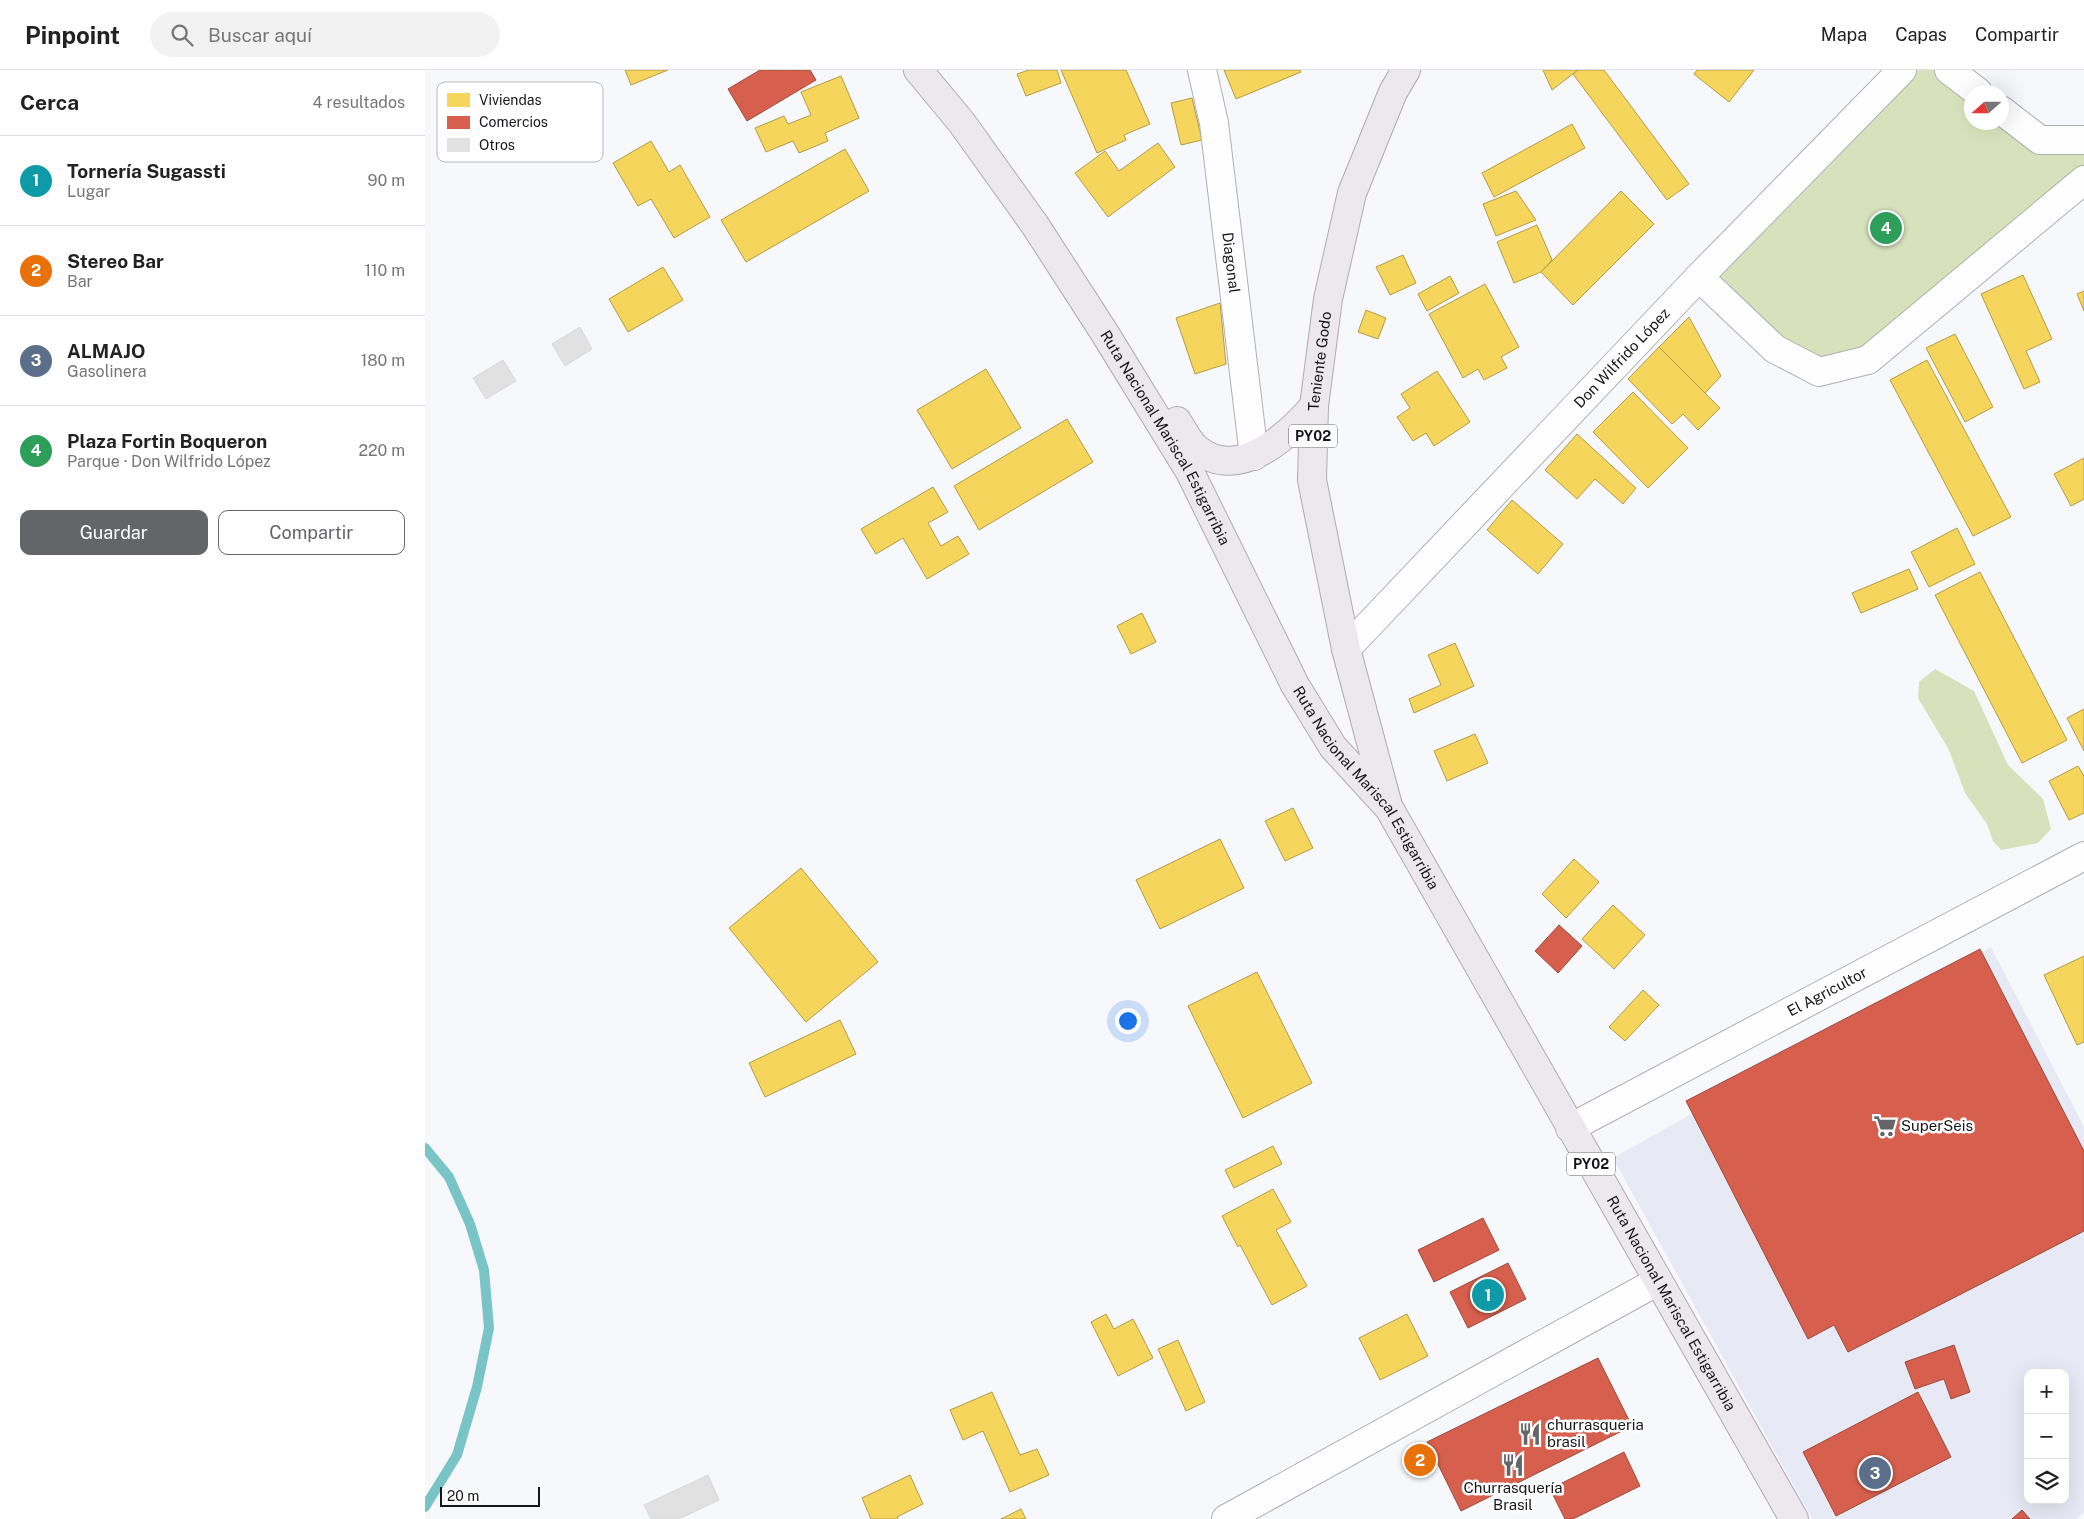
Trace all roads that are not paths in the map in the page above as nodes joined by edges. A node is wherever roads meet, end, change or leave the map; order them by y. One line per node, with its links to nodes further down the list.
1 (918, 70): 11 (main road, Ruta Nacional Mariscal Estigarribia / PY02)
2 (1203, 70): 13 (street, Diagonal)
3 (1406, 70): 12 (main road, Teniente Godo / PY02)
4 (1902, 70): 10 (street, Don Wilfrido López)
5 (1949, 70): 6 (street)
6 (1969, 85)
7 (2009, 116): 8 (street)
8 (2084, 140)
9 (2084, 180): 10 (street)
10 (1699, 277): 14 (street, Don Wilfrido López)
11 (1104, 332): 13 (main road); 15 (main road, Ruta Nacional Mariscal Estigarribia / PY02)
12 (1314, 406): 13 (main road); 14 (main road, Teniente Godo / PY02)
13 (1254, 456)
14 (1346, 649): 15 (main road, Teniente Godo / PY02)
15 (1389, 808): 17 (main road, Ruta Nacional Mariscal Estigarribia / PY02)
16 (2084, 856): 17 (street, El Agricultor)
17 (1570, 1128): 18 (main road, Ruta Nacional Mariscal Estigarribia / PY02)
18 (1658, 1281): 19 (street); 20 (main road, Ruta Nacional Mariscal Estigarribia / PY02)
19 (1226, 1519)
20 (1794, 1519)

